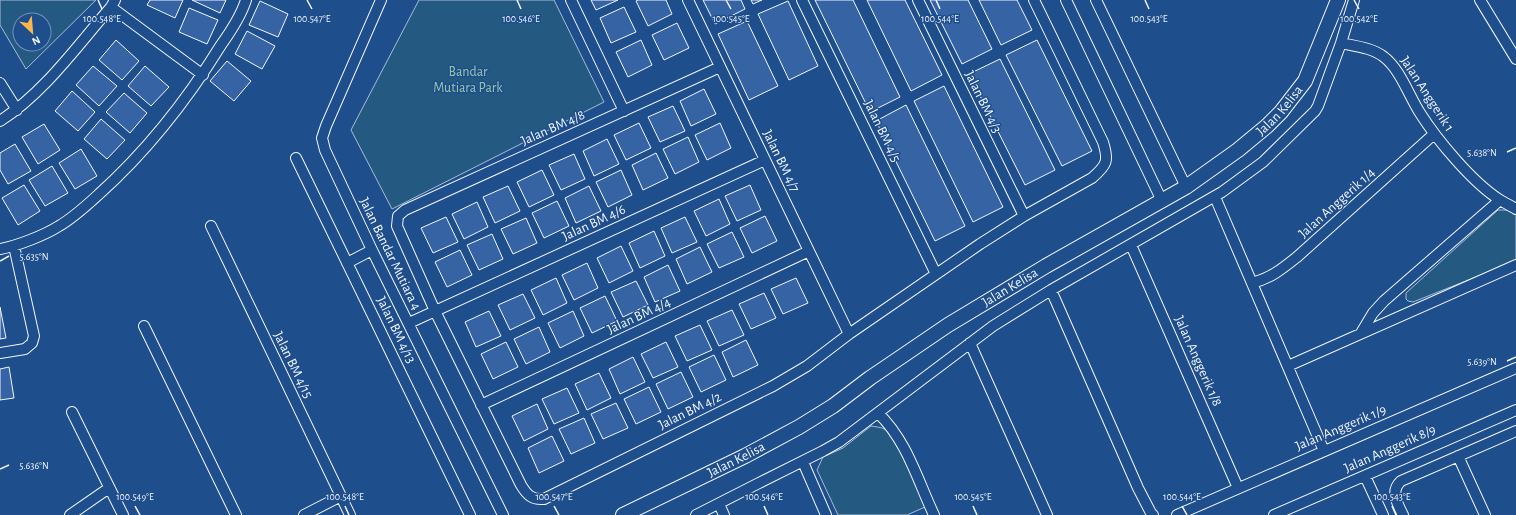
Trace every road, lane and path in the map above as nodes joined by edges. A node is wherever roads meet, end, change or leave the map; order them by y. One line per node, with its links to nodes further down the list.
1 (246, 0): 17 (street)
2 (381, 0): 35 (street, Jalan Bandar Mutiara 4)
3 (571, 0): 20 (street)
4 (688, 0): 16 (street, Jalan BM 4/7)
5 (802, 0): 39 (street, Jalan BM 4/5)
6 (918, 0): 30 (street, Jalan BM 4/3)
7 (1034, 0): 30 (street, Jalan BM 4/2)
8 (1066, 0): 28 (street)
9 (1096, 0): 25 (street)
10 (1338, 0): 25 (main road, Jalan Kelisa)
11 (1354, 0): 14 (street)
12 (1480, 0): 15 (street)
13 (113, 3): 17 (street); 19 (street)
14 (1341, 43): 22 (street, Jalan Anggerik 1); 26 (street)
15 (1516, 59)
16 (720, 67): 20 (street, Jalan BM 4/8); 24 (street, Jalan BM 4/7)
17 (203, 75): 33 (street)
18 (0, 82): 19 (street)
19 (17, 110): 21 (street)
20 (624, 111): 42 (street, Jalan BM 4/8)
21 (0, 121)
22 (1434, 134): 27 (street, Jalan Anggerik 1); 40 (street, Jalan Anggerik 1/4)
23 (296, 158): 37 (street, Jalan BM 4/13)
24 (765, 160): 36 (street, Jalan BM 4/7); 42 (street, Jalan BM 4/6)
25 (1186, 187): 28 (main road, Jalan Kelisa)
26 (1215, 197): 32 (street); 40 (street)
27 (1500, 200): 29 (street, Jalan Anggerik 1); 45 (street)
28 (1162, 201): 71 (main road, Jalan Kelisa)
29 (1516, 208)
30 (1024, 216): 39 (street, Jalan BM 4/2)
31 (211, 226): 62 (street, Jalan BM 4/15)
32 (1131, 245): 41 (street); 61 (street, Jalan Anggerik 1/8)
33 (14, 246): 34 (street); 48 (street)
34 (0, 249)
35 (372, 250): 37 (street); 43 (street, Jalan Bandar Mutiara 4)
36 (809, 251): 46 (street, Jalan BM 4/7); 51 (street, Jalan BM 4/4)
37 (347, 263): 69 (street, Jalan BM 4/13)
38 (1516, 265): 45 (street)
39 (936, 274): 46 (street, Jalan BM 4/2)
40 (1252, 283): 49 (street)
41 (1051, 290): 47 (street); 77 (street)
42 (435, 312): 43 (street, Jalan BM 4/6); 51 (street)
43 (409, 324): 70 (street, Jalan Bandar Mutiara 4)
44 (144, 326): 66 (street)
45 (1361, 333): 49 (street)
46 (849, 334): 51 (street, Jalan BM 4/2)
47 (970, 343): 54 (street); 76 (street)
48 (0, 354)
49 (1288, 366): 56 (street)
50 (1516, 368): 56 (street, Jalan Anggerik 1/9)
51 (481, 405)
52 (1516, 410): 59 (street, Jalan Anggerik 8/9)
53 (72, 412): 60 (street)
54 (878, 413): 58 (street); 75 (street)
55 (1516, 431): 57 (street)
56 (1324, 450): 61 (street, Jalan Anggerik 1/9)
57 (1458, 456): 81 (street); 82 (street)
58 (803, 462): 63 (street); 74 (street)
59 (1365, 476): 79 (street, Jalan Anggerik 8/9); 80 (street)
60 (109, 488): 64 (street); 65 (street)
61 (1238, 488): 78 (street, Jalan Anggerik 1/9)
62 (341, 496): 67 (street); 68 (street, Jalan BM 4/15)
63 (719, 504): 72 (street); 73 (street)
64 (70, 515)
65 (123, 515)
66 (236, 515)
67 (304, 515)
68 (350, 515)
69 (470, 515)
70 (503, 515)
71 (622, 515)
72 (696, 515)
73 (724, 515)
74 (826, 515)
75 (934, 515)
76 (1047, 515)
77 (1153, 515)
78 (1177, 515)
79 (1274, 515)
80 (1382, 515)
81 (1402, 515)
82 (1485, 515)

